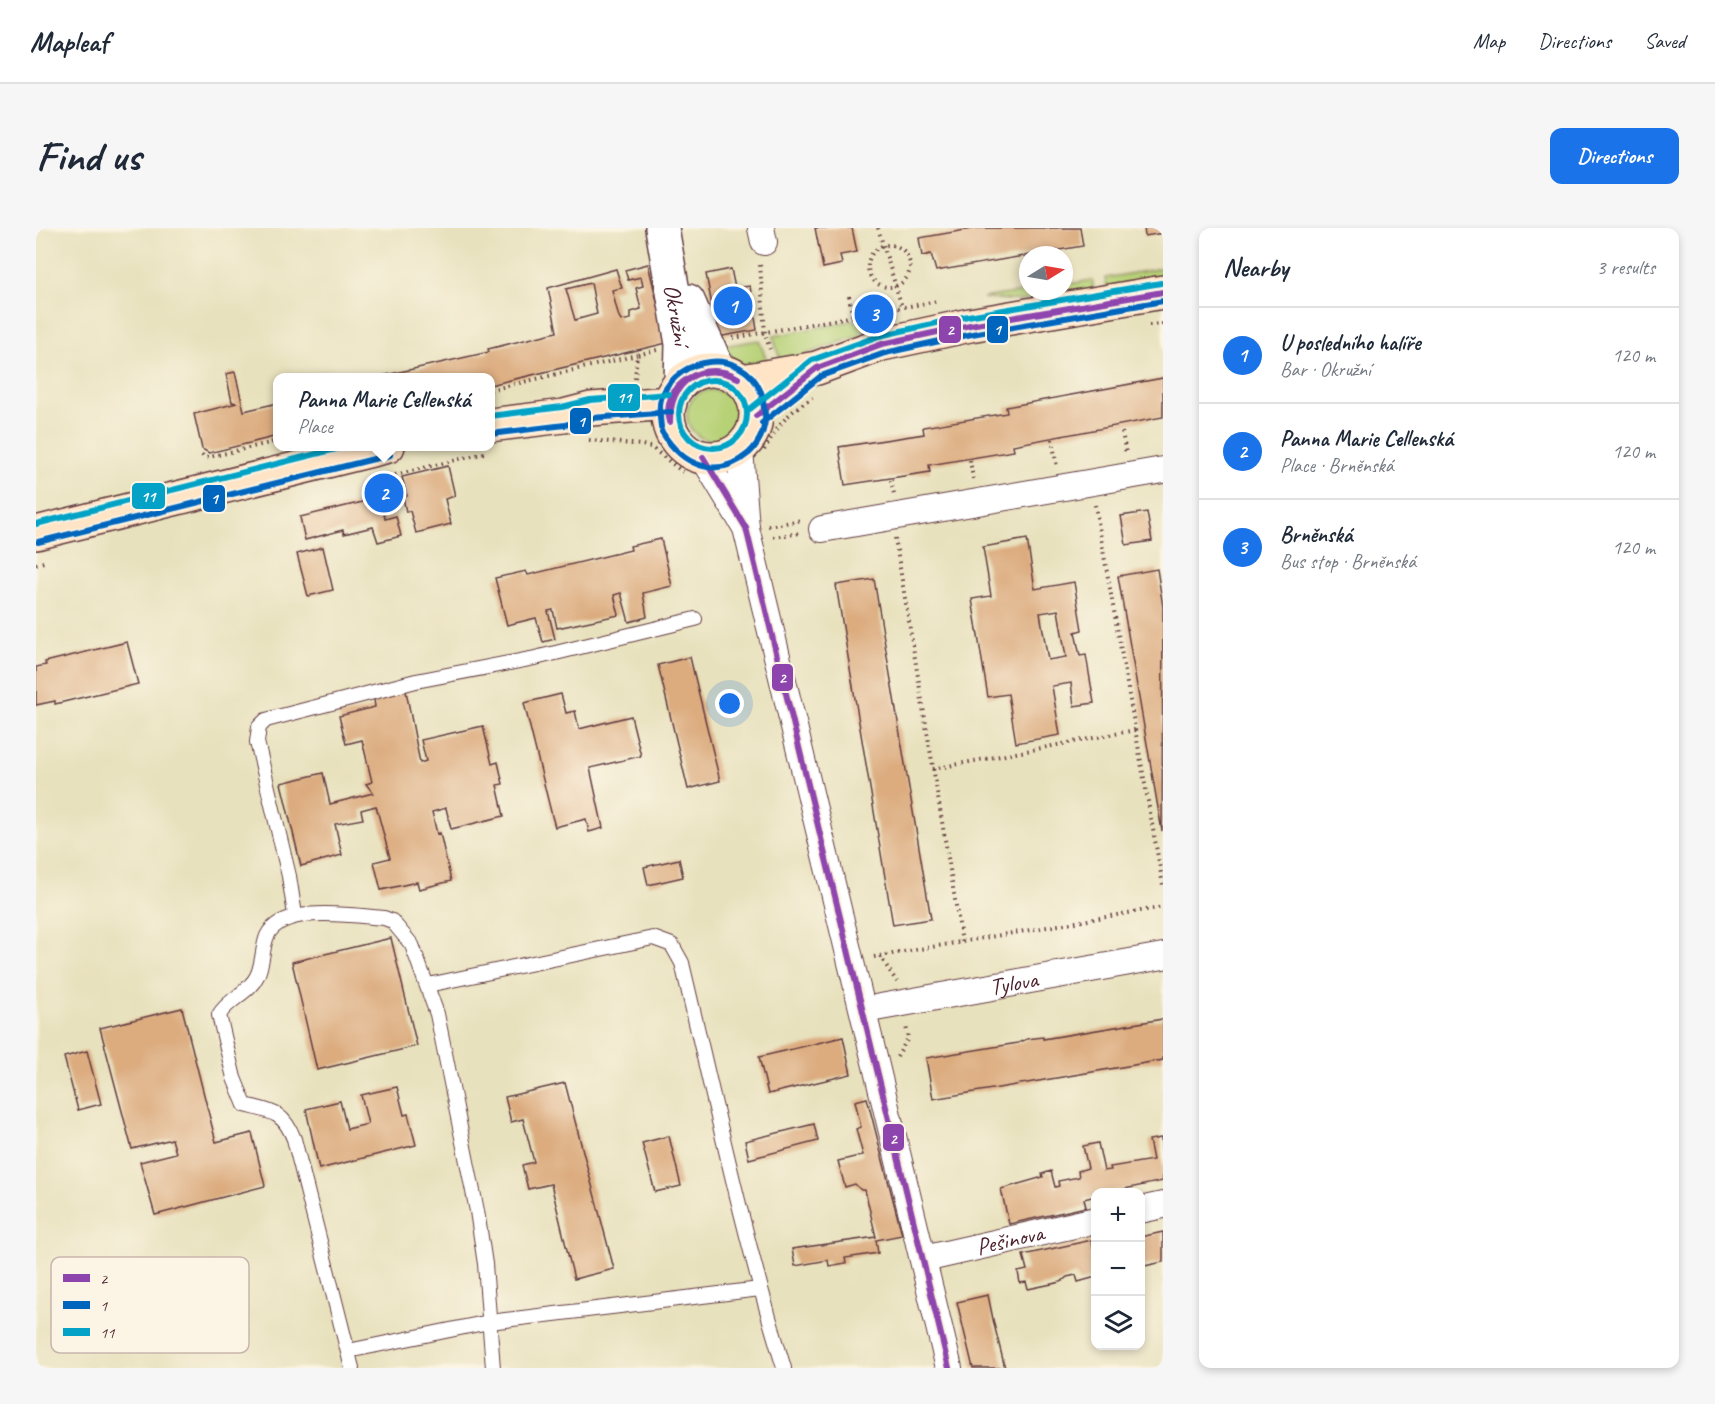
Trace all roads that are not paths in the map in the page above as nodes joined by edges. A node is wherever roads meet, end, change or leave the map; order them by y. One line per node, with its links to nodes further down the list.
1 (665, 238): 3 (street, Okružní)
2 (1163, 292): 5 (main road)
3 (693, 341): 4 (street, Okružní); 6 (street, Okružní)
4 (730, 376): 5 (main road); 6 (main road); 7 (main road)
5 (816, 382): 7 (main road)
6 (674, 404): 8 (main road); 11 (main road)
7 (756, 416): 9 (main road)
8 (495, 437)
9 (752, 450): 11 (main road); 14 (street)
10 (386, 462): 15 (main road)
11 (695, 466): 14 (street)
12 (1163, 470): 13 (street)
13 (814, 524)
14 (761, 531): 20 (street)
15 (42, 547)
16 (695, 619): 17 (lane)
17 (295, 915): 19 (lane); 27 (lane)
18 (1163, 956): 20 (street, Tylova)
19 (428, 984): 25 (lane); 26 (lane)
20 (864, 1010): 24 (street)
21 (1163, 1205): 22 (street)
22 (1145, 1209)
23 (1091, 1221): 24 (street, Pešinova)
24 (924, 1259): 31 (street)
25 (760, 1289): 26 (lane); 30 (lane)
26 (489, 1322): 27 (lane); 29 (lane)
27 (348, 1350): 28 (lane)
28 (352, 1368)
29 (493, 1368)
30 (784, 1368)
31 (949, 1368)

